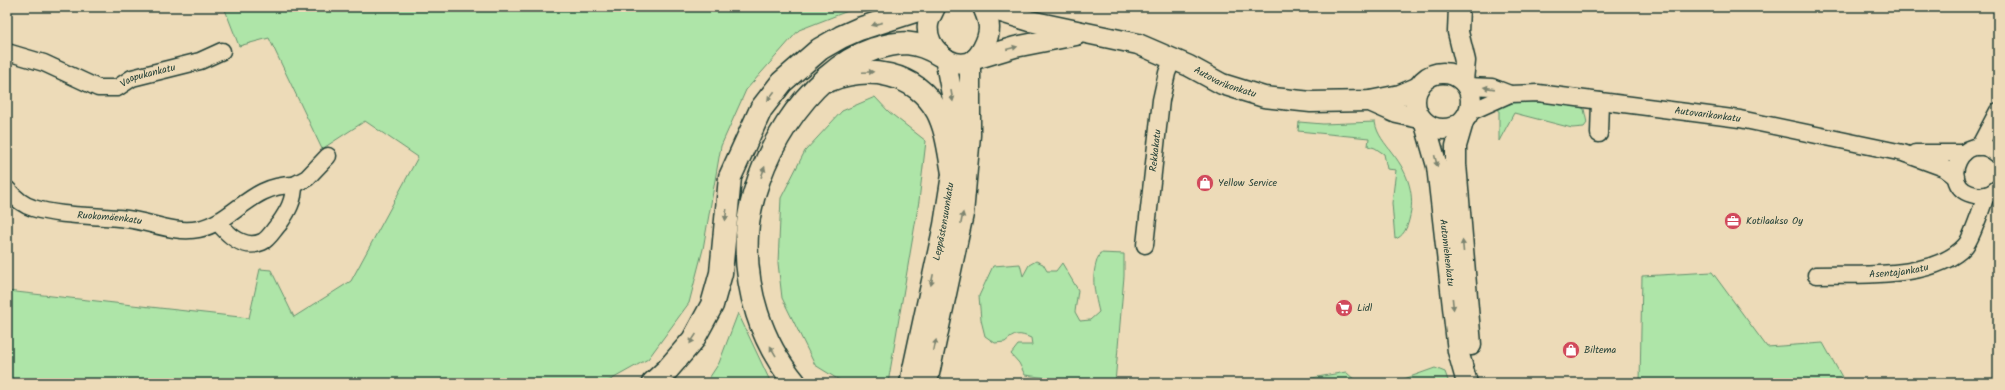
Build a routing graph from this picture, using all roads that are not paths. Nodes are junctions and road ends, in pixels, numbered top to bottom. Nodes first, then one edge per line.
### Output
1 (927, 7) edge
2 (935, 7) edge
3 (984, 7) edge
4 (1459, 7) edge
5 (1458, 32) junction
6 (1086, 33) junction
7 (222, 51) dead end
8 (7, 52) edge
9 (942, 56) junction
10 (1173, 58) junction
11 (972, 61) junction
12 (1434, 74) junction
13 (1465, 83) junction
14 (818, 85) junction
15 (1419, 87) junction
16 (1510, 94) junction
17 (1370, 101) junction
18 (1600, 101) junction
19 (1998, 111) edge
20 (1466, 117) junction
21 (1423, 121) junction
22 (1599, 134) dead end
23 (1998, 136) edge
24 (1979, 147) junction
25 (1903, 153) junction
26 (1964, 153) junction
27 (1998, 154) edge
28 (328, 156) dead end
29 (952, 173) junction
30 (1956, 177) junction
31 (294, 185) junction
32 (7, 189) edge
33 (1967, 192) junction
34 (1992, 192) edge
35 (218, 222) junction
36 (1969, 237) junction
37 (1145, 245) dead end
38 (1816, 275) dead end
39 (654, 383) edge
40 (795, 383) edge
41 (910, 383) edge
42 (927, 383) edge
43 (1467, 383) edge
44 (1473, 383) edge

1 -> 39 highway
2 - 9 main road
3 - 6 main road, Autovarikonkatu
3 - 11 main road
4 - 5 main road
5 - 12 main road
5 - 13 main road
6 - 10 main road, Autovarikonkatu
11 -> 6 main road, Autovarikonkatu
7 - 8 street, Vaapukankatu
9 - 11 main road
9 - 14 highway
9 -> 29 main road, Leppästensuonkatu
10 - 17 main road, Autovarikonkatu
10 - 37 street, Rekkakatu
42 -> 11 main road, Leppästensuonkatu
12 - 13 main road
12 - 15 main road
16 -> 13 street, Autovarikonkatu
13 - 20 main road
14 -> 29 highway
40 -> 14 highway
15 - 17 main road, Autovarikonkatu
15 - 21 main road
16 - 18 street, Autovarikonkatu
16 - 20 street, Autovarikonkatu
17 - 21 main road, Autovarikonkatu
18 - 22 street
18 - 25 street, Autovarikonkatu
19 - 24 street
20 - 21 main road
44 -> 20 main road, Automiehenkatu
21 -> 43 main road, Automiehenkatu
23 - 27 street
24 - 26 street
24 - 27 street
25 - 26 street, Autovarikonkatu
25 - 30 street, Autovarikonkatu
26 - 30 street
28 - 31 street, Ruokomäenkatu
29 -> 41 main road, Leppästensuonkatu
30 - 33 street
31 - 35 street, Ruokomäenkatu
31 - 35 street
32 - 35 street, Ruokomäenkatu
33 - 34 street
33 - 36 street
34 - 36 street, Asentajankatu
36 - 38 street, Asentajankatu

